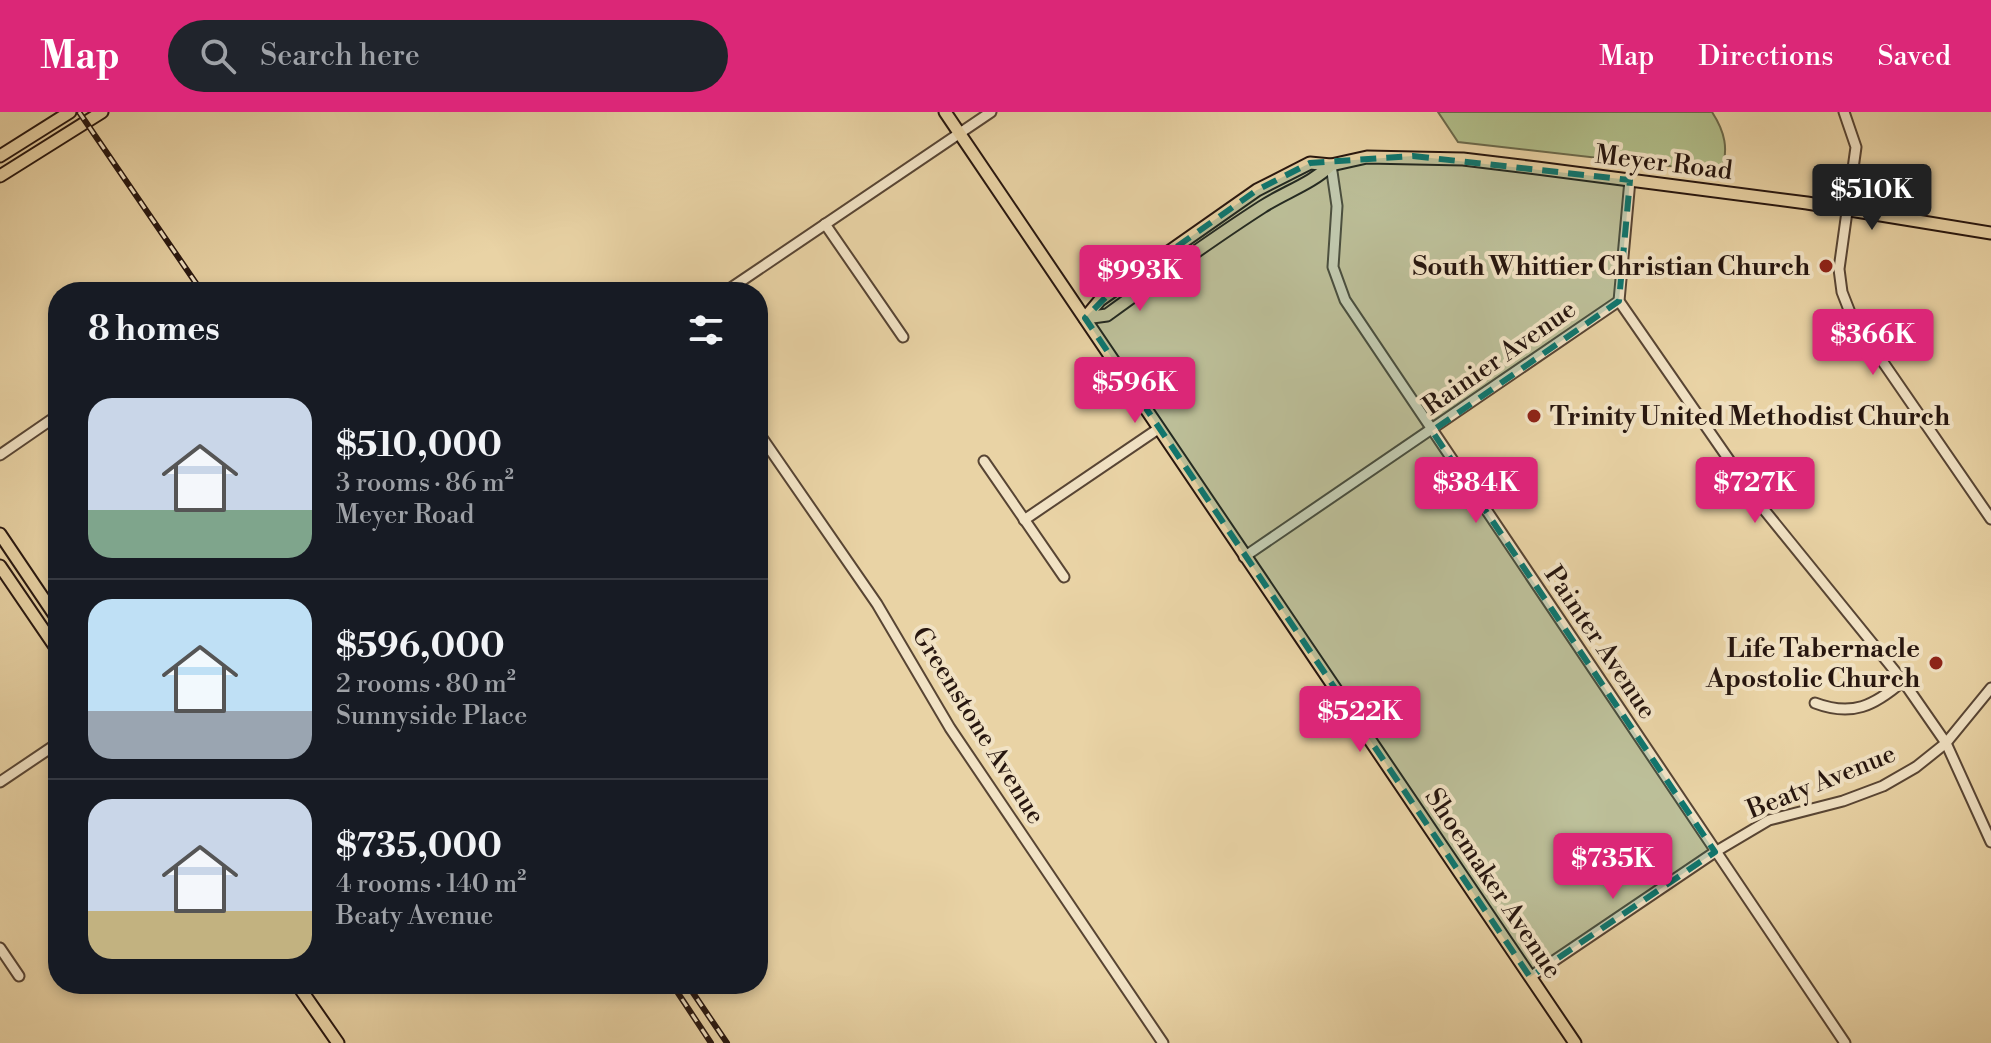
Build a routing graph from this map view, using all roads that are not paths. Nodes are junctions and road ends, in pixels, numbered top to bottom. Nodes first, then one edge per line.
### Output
1 (70, 112) edge
2 (102, 112) edge
3 (945, 112) edge
4 (991, 112) edge
5 (1844, 112) edge
6 (959, 133) junction
7 (0, 156) edge
8 (1331, 165) junction
9 (0, 176) edge
10 (1630, 180) junction
11 (1849, 210) junction
12 (1222, 214) junction
13 (825, 224) junction
14 (1230, 228) junction
15 (1991, 233) edge
16 (740, 282) edge
17 (1619, 301) junction
18 (1085, 318) junction
19 (903, 337) dead end
20 (48, 422) edge
21 (1158, 429) junction
22 (1432, 431) junction
23 (768, 446) edge
24 (0, 455) edge
25 (984, 461) dead end
26 (1991, 519) edge
27 (1024, 520) junction
28 (0, 534) edge
29 (1244, 557) junction
30 (0, 566) edge
31 (1064, 577) dead end
32 (48, 605) edge
33 (48, 636) edge
34 (1903, 681) junction
35 (1991, 688) edge
36 (1815, 703) dead end
37 (1946, 743) junction
38 (48, 750) edge
39 (0, 782) edge
40 (1991, 842) edge
41 (1715, 852) junction
42 (0, 948) edge
43 (19, 976) dead end
44 (1530, 977) junction
45 (304, 994) edge
46 (338, 1043) edge
47 (1163, 1043) edge
48 (1575, 1043) edge
49 (1845, 1043) edge

1 - 7 main road
2 - 9 main road
3 - 6 main road, Shoemaker Avenue
4 - 6 street
5 - 11 street
6 - 13 street
6 - 18 main road, Shoemaker Avenue
8 - 10 main road, Meyer Road
8 - 12 main road, Meyer Road
8 - 14 main road, Meyer Road
8 - 22 street, Painter Avenue
10 - 11 main road, Meyer Road
10 - 17 street
11 - 15 main road, Meyer Road
11 - 26 street
12 - 14 main road
12 - 18 main road, Meyer Road
13 - 16 street
13 - 19 street
14 - 18 main road, Meyer Road
17 - 22 street, Rainier Avenue
17 - 34 street
18 - 21 main road, Shoemaker Avenue
20 - 24 street
21 - 27 street
21 - 29 main road, Shoemaker Avenue
22 - 29 street, Rainier Avenue
22 - 41 street, Painter Avenue
23 - 47 street, Greenstone Avenue
25 - 27 street
27 - 31 street
28 - 32 main road
29 - 44 main road, Shoemaker Avenue
30 - 33 main road
34 - 36 street
34 - 37 street
35 - 37 street, Beaty Avenue
37 - 40 street
37 - 41 street, Beaty Avenue
38 - 39 street
41 - 44 street, Beaty Avenue
41 - 49 street, Painter Avenue
42 - 43 street
44 - 48 main road, Shoemaker Avenue
45 - 46 main road

